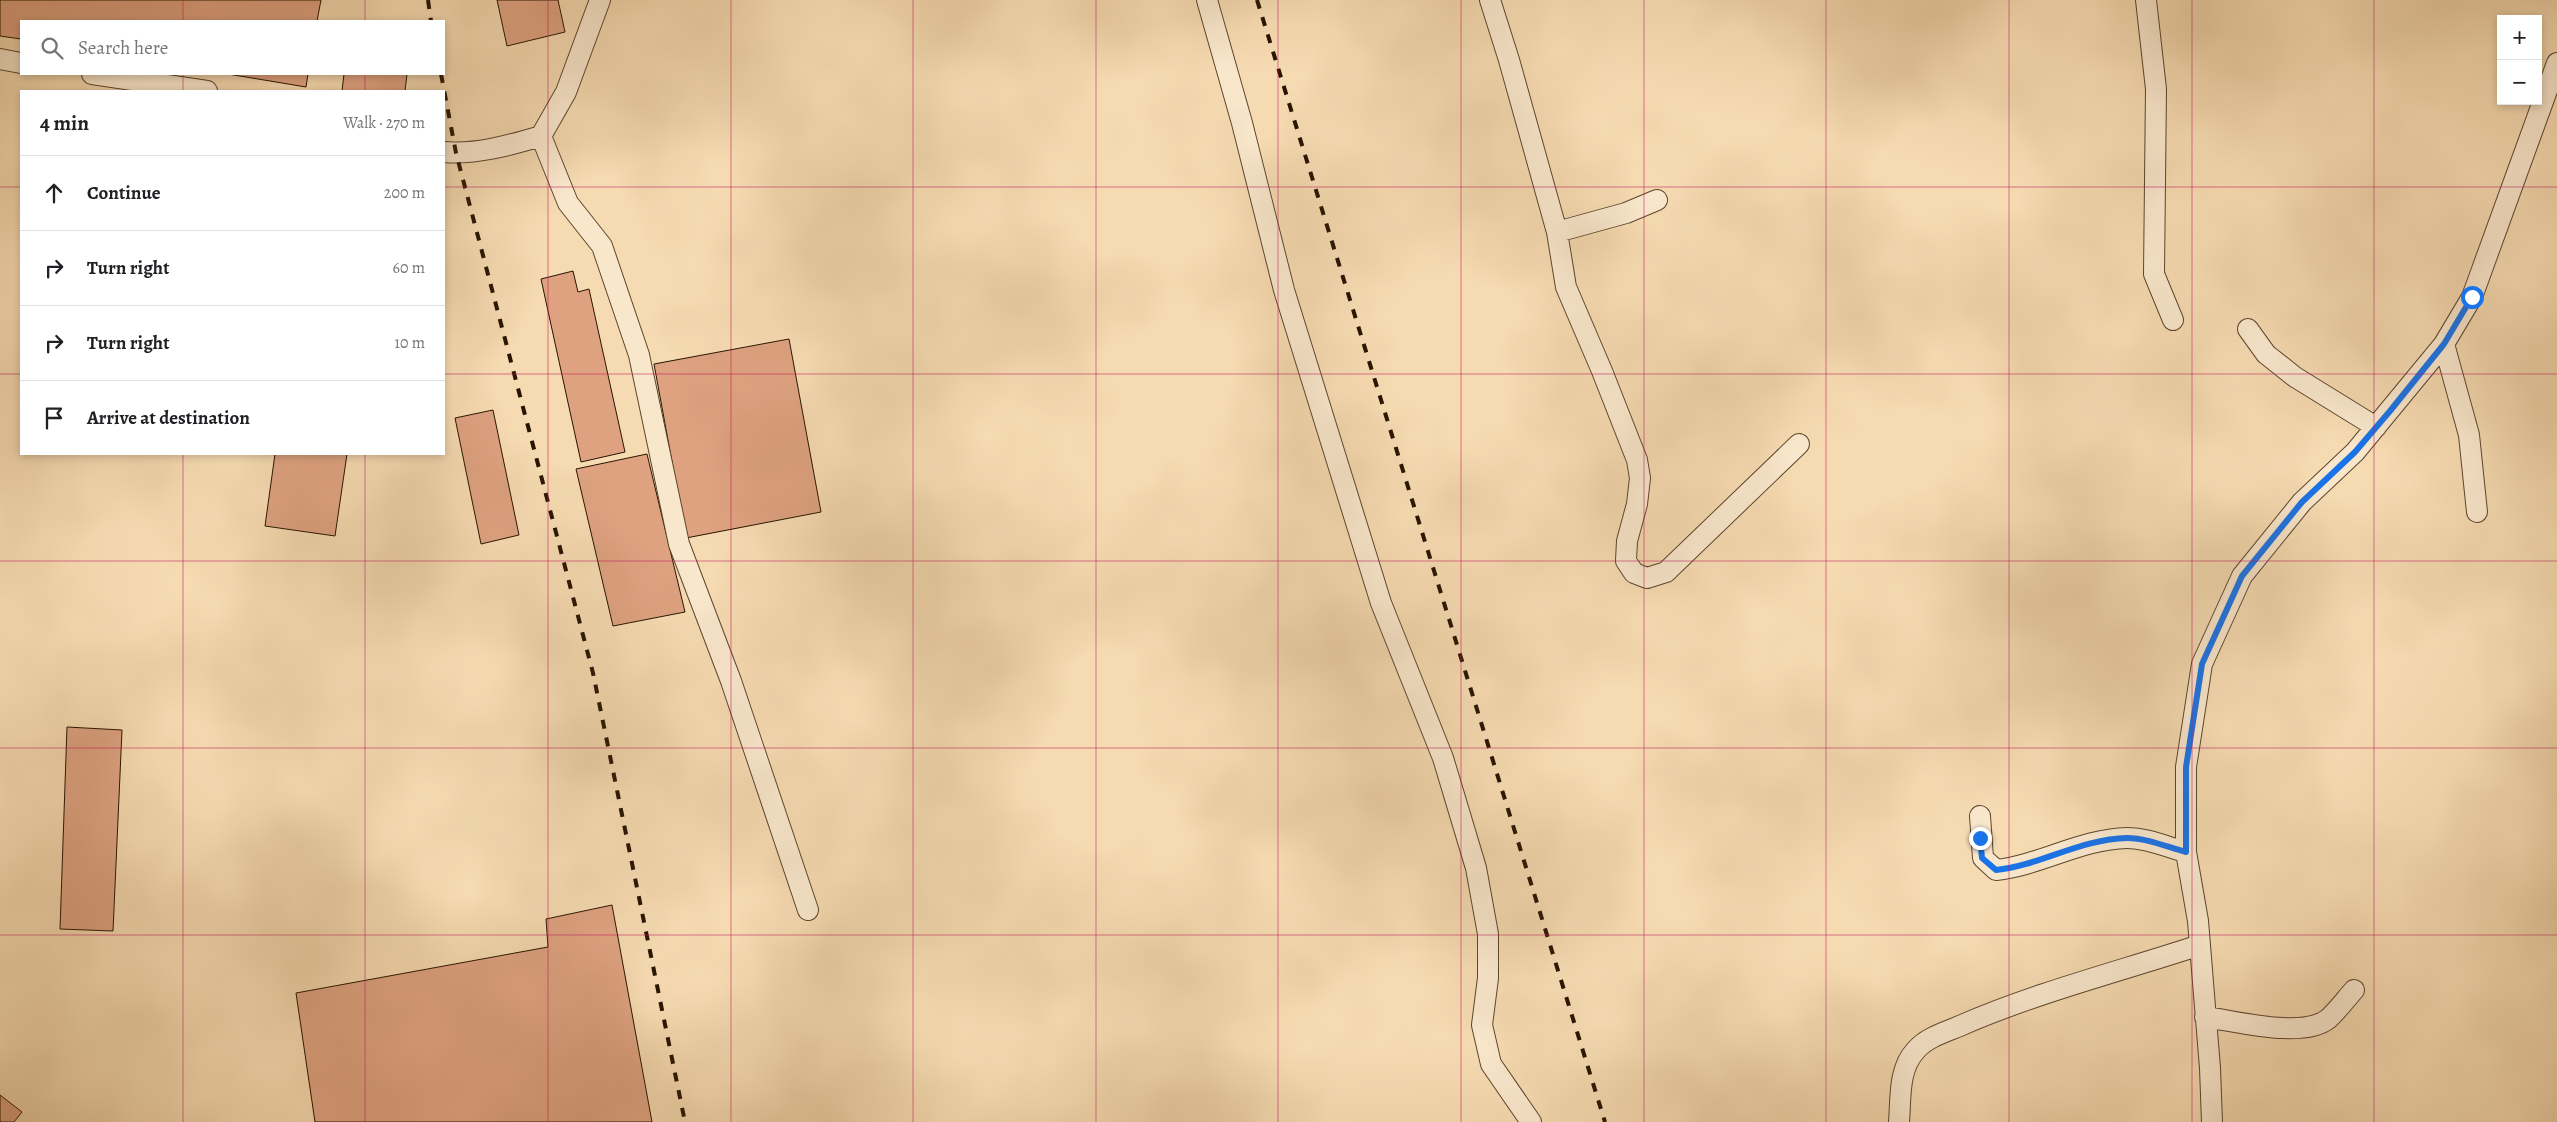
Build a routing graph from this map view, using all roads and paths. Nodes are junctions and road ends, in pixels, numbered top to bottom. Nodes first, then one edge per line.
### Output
1 (600, 0) edge
2 (1207, 0) edge
3 (1490, 0) edge
4 (2146, 0) edge
5 (0, 60) edge
6 (20, 63) edge
7 (2557, 63) edge
8 (99, 75) edge
9 (200, 90) edge
10 (541, 136) junction
11 (445, 152) edge
12 (1657, 200) dead end
13 (1557, 232) junction
14 (2173, 320) dead end
15 (2248, 329) dead end
16 (2444, 344) junction
17 (2376, 428) junction
18 (1799, 444) dead end
19 (2477, 512) dead end
20 (1980, 816) dead end
21 (2186, 852) junction
22 (808, 910) dead end
23 (2200, 945) junction
24 (2354, 990) dead end
25 (2205, 1017) junction
26 (1531, 1122) edge
27 (1899, 1122) edge
28 (2212, 1122) edge

1 - 10 street
2 - 26 street
3 - 13 street
4 - 14 street
5 - 6 street
7 - 16 street
8 - 9 street
10 - 11 street
10 - 22 street
12 - 13 street
13 - 18 street
15 - 17 street
16 - 17 street
16 - 19 street
17 - 21 street
20 - 21 street
21 - 23 street
23 - 25 street
23 - 27 street
24 - 25 street
25 - 28 street

